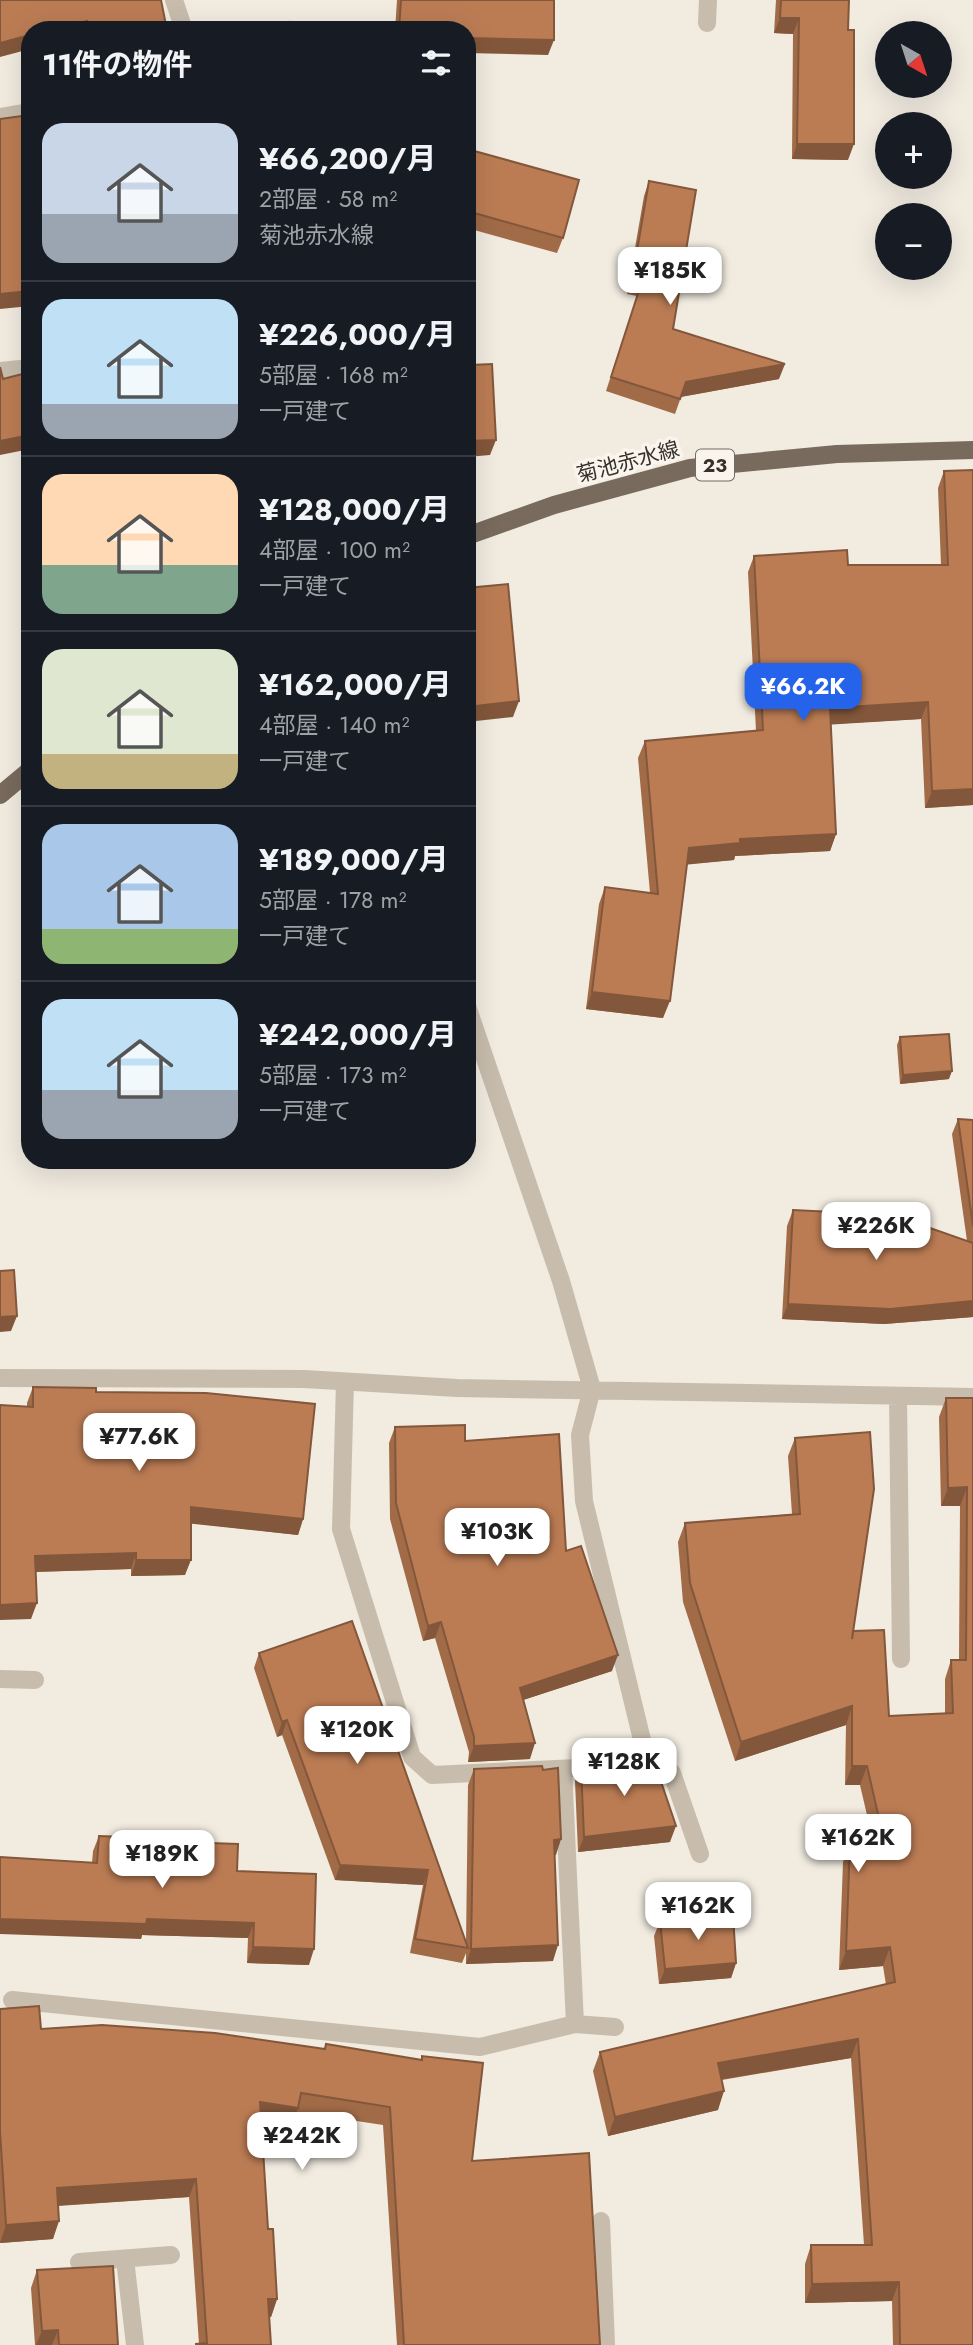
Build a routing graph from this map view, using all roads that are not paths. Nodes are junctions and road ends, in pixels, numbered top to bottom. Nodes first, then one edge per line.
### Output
1 (174, 0) edge
2 (708, 0) edge
3 (181, 21) edge
4 (706, 23) dead end
5 (21, 114) edge
6 (0, 117) edge
7 (21, 369) edge
8 (0, 371) edge
9 (973, 450) edge
10 (476, 533) edge
11 (21, 778) edge
12 (0, 795) edge
13 (476, 1032) edge
14 (0, 1378) edge
15 (345, 1382) junction
16 (592, 1389) junction
17 (898, 1396) junction
18 (973, 1397) edge
19 (901, 1659) dead end
20 (0, 1679) edge
21 (35, 1680) dead end
22 (644, 1748) junction
23 (563, 1769) junction
24 (699, 1854) dead end
25 (12, 2000) dead end
26 (575, 2024) junction
27 (615, 2028) dead end
28 (601, 2221) dead end
29 (171, 2255) dead end
30 (125, 2259) junction
31 (79, 2262) dead end
32 (135, 2345) edge
33 (606, 2345) edge

1 - 3 street
2 - 4 street
5 - 6 street
7 - 8 street
9 - 10 main road, 菊池赤水線 / 23
11 - 12 main road
13 - 16 street
14 - 15 street
15 - 16 street
15 - 23 street
16 - 17 street
16 - 22 street
17 - 18 street
17 - 19 street
20 - 21 street
22 - 23 street
22 - 24 street
23 - 26 street
25 - 26 street
26 - 27 street
28 - 33 street
29 - 30 street
30 - 31 street
30 - 32 street

